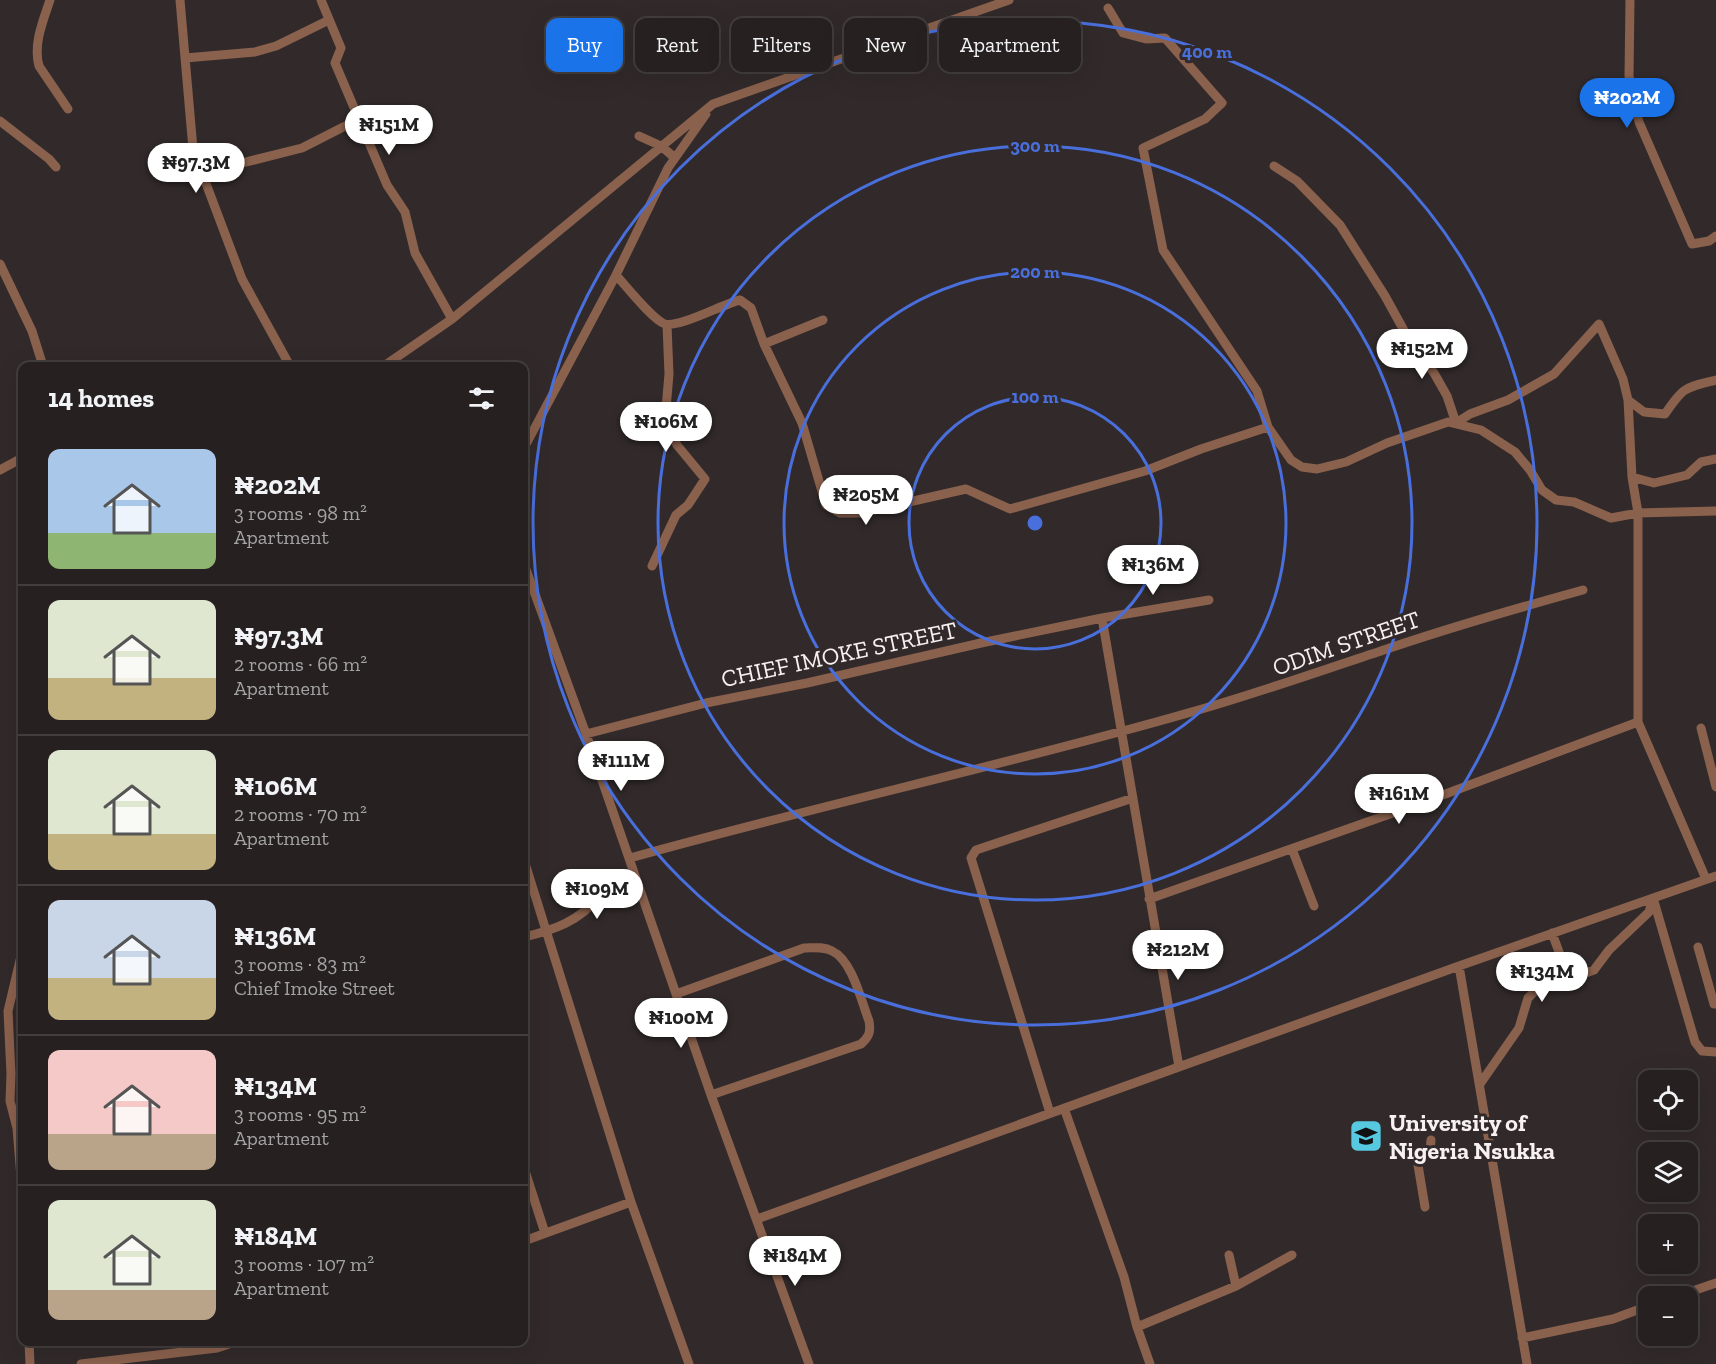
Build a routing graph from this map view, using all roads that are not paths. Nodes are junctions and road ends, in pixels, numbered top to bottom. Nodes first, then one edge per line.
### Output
1 (50, 0) edge
2 (180, 0) edge
3 (321, 0) edge
4 (1009, 0) edge
5 (1630, 0) edge
6 (1108, 8) dead end
7 (329, 20) junction
8 (185, 58) junction
9 (713, 104) junction
10 (68, 109) dead end
11 (359, 119) junction
12 (0, 121) edge
13 (639, 136) dead end
14 (661, 146) junction
15 (675, 158) junction
16 (1274, 166) dead end
17 (56, 167) dead end
18 (204, 180) junction
19 (1716, 236) edge
20 (0, 264) edge
21 (616, 275) junction
22 (452, 319) junction
23 (823, 320) dead end
24 (667, 325) junction
25 (764, 344) junction
26 (42, 362) edge
27 (288, 362) edge
28 (390, 362) edge
29 (1716, 380) edge
30 (1628, 400) junction
31 (1456, 423) junction
32 (1268, 427) junction
33 (528, 440) edge
34 (1716, 459) edge
35 (18, 460) edge
36 (0, 470) edge
37 (1632, 477) junction
38 (1716, 511) edge
39 (1638, 513) junction
40 (652, 566) dead end
41 (528, 575) edge
42 (1582, 590) dead end
43 (1209, 600) dead end
44 (1102, 618) junction
45 (1638, 722) junction
46 (1701, 728) dead end
47 (1122, 732) junction
48 (586, 734) junction
49 (1716, 787) edge
50 (1133, 798) junction
51 (1292, 849) junction
52 (630, 858) junction
53 (528, 874) edge
54 (1716, 876) edge
55 (595, 878) dead end
56 (1706, 879) junction
57 (1653, 898) junction
58 (1149, 899) junction
59 (1314, 906) dead end
60 (545, 932) junction
61 (1552, 933) junction
62 (528, 936) edge
63 (1698, 947) dead end
64 (1459, 966) junction
65 (18, 969) edge
66 (1569, 980) junction
67 (676, 994) junction
68 (1716, 1004) edge
69 (1716, 1052) edge
70 (1179, 1067) junction
71 (18, 1072) edge
72 (11, 1074) junction
73 (1480, 1084) junction
74 (711, 1095) junction
75 (10, 1101) junction
76 (0, 1105) edge
77 (1064, 1108) junction
78 (1050, 1113) junction
79 (18, 1140) edge
80 (1431, 1140) dead end
81 (528, 1180) edge
82 (631, 1202) junction
83 (1425, 1207) dead end
84 (757, 1219) junction
85 (545, 1233) junction
86 (528, 1239) edge
87 (1229, 1255) dead end
88 (1292, 1255) dead end
89 (1716, 1283) edge
90 (1236, 1286) junction
91 (1698, 1289) edge
92 (1638, 1310) edge
93 (1137, 1327) junction
94 (1522, 1338) junction
95 (29, 1346) edge
96 (218, 1346) edge
97 (30, 1364) edge
98 (81, 1364) edge
99 (689, 1364) edge
100 (809, 1364) edge
101 (1150, 1364) edge
102 (1527, 1364) edge

1 - 10 street
2 - 8 street
3 - 7 street
4 - 9 street
5 - 19 street
6 - 32 street
7 - 8 street
7 - 11 street
8 - 18 street
9 - 14 street
9 - 15 street
11 - 18 street
11 - 22 street
12 - 17 street
13 - 14 street
14 - 15 street
14 - 22 street
15 - 21 street
16 - 31 street
18 - 27 street
20 - 26 street
21 - 24 street
21 - 33 street
22 - 28 street
23 - 25 street
24 - 25 street
24 - 40 street
25 - 32 street
29 - 30 street
30 - 31 street
30 - 37 street
31 - 32 street
31 - 39 street
34 - 37 street
35 - 36 street
37 - 39 street
38 - 39 street
39 - 45 street
41 - 48 street
42 - 47 street, ODIM STREET
43 - 44 street, CHIEF IMOKE STREET
44 - 47 street
44 - 48 street, CHIEF IMOKE STREET
45 - 51 street
45 - 56 street
46 - 49 street
47 - 50 street
47 - 52 street, ODIM STREET
48 - 52 street
50 - 58 street
50 - 78 street
51 - 58 street
51 - 59 street
52 - 67 street
53 - 60 street
54 - 56 street
55 - 60 street
56 - 57 street
57 - 61 street
57 - 66 street
57 - 69 street
58 - 70 street
60 - 62 street
60 - 82 street
61 - 64 street
61 - 66 street
63 - 68 street
64 - 70 street
64 - 73 street
65 - 72 street
66 - 73 street
67 - 74 street
67 - 74 street
70 - 77 street
71 - 72 street
72 - 75 street
73 - 94 street
74 - 84 street
75 - 76 street
75 - 79 street
77 - 78 street
77 - 93 street
78 - 84 street
80 - 83 street
81 - 85 street
82 - 85 street
82 - 99 street
84 - 100 street
85 - 86 street
87 - 90 street
88 - 90 street
89 - 91 street
90 - 93 street
92 - 94 street
93 - 101 street
94 - 102 street
95 - 97 street
96 - 98 street

